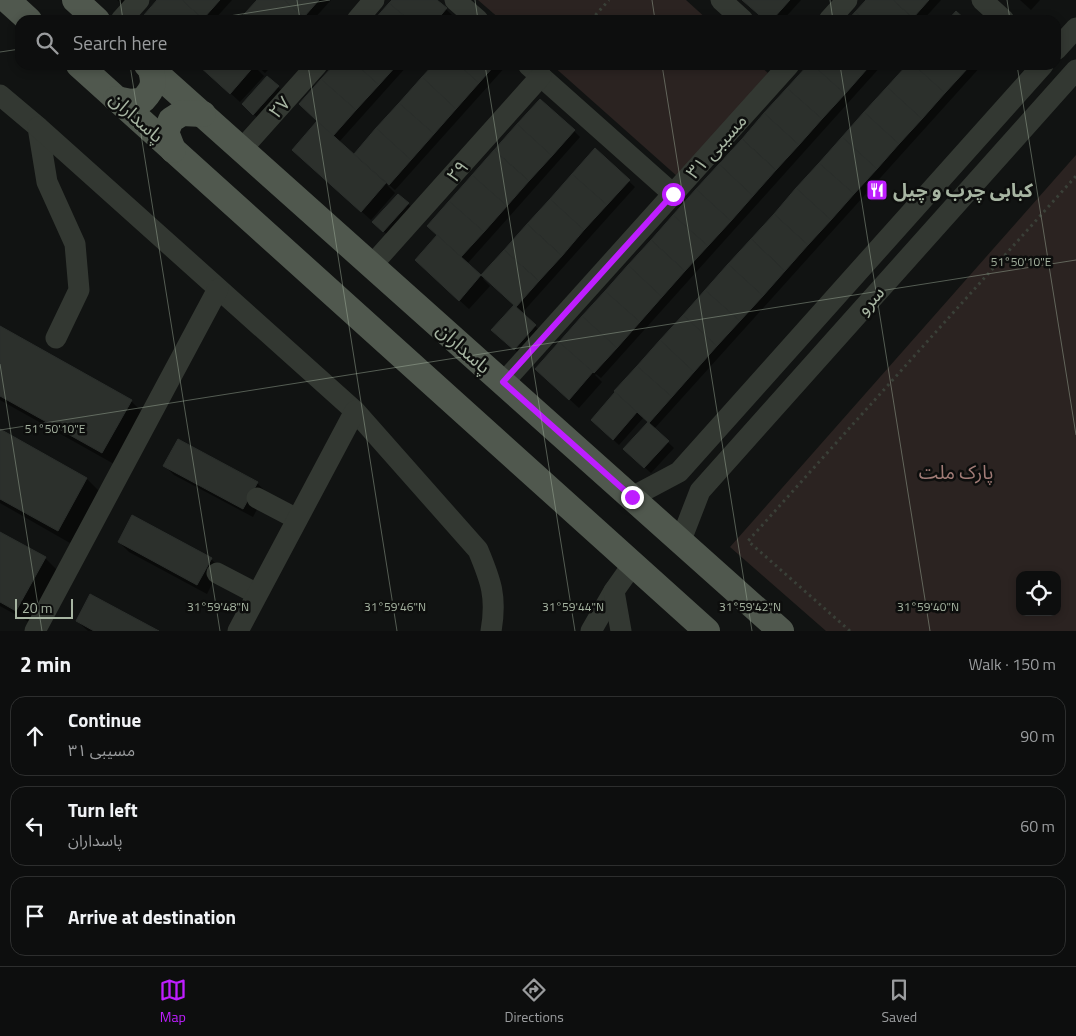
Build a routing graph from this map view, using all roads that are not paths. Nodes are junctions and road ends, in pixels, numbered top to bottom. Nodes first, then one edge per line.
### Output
1 (7, 0) edge
2 (75, 0) edge
3 (139, 0) edge
4 (374, 0) edge
5 (456, 0) edge
6 (721, 0) edge
7 (847, 0) edge
8 (982, 0) edge
9 (24, 15) edge
10 (92, 15) edge
11 (126, 15) edge
12 (361, 15) edge
13 (472, 15) edge
14 (738, 15) edge
15 (834, 15) edge
16 (998, 15) edge
17 (1076, 28) edge
18 (1061, 44) edge
19 (84, 70) edge
20 (150, 70) edge
21 (154, 70) edge
22 (312, 70) edge
23 (785, 70) edge
24 (1039, 70) edge
25 (1076, 70) edge
26 (535, 71) edge
27 (116, 99) junction
28 (1, 100) edge
29 (203, 114) junction
30 (38, 127) junction
31 (242, 149) junction
32 (173, 150) junction
33 (673, 194) junction
34 (372, 265) junction
35 (218, 289) junction
36 (56, 338) dead end
37 (503, 382) junction
38 (355, 411) junction
39 (632, 497) junction
40 (257, 498) dead end
41 (297, 519) junction
42 (681, 540) junction
43 (633, 564) junction
44 (216, 573) dead end
45 (614, 591) junction
46 (257, 594) junction
47 (35, 631) edge
48 (238, 631) edge
49 (491, 631) edge
50 (591, 631) edge
51 (621, 631) edge
52 (707, 631) edge
53 (781, 631) edge

1 - 9 main road
2 - 10 main road
3 - 11 street
4 - 12 street
5 - 13 street
6 - 14 street
7 - 15 street
8 - 16 street
17 - 18 street
19 - 27 main road, پاسداران
20 - 27 main road
21 - 29 main road, پاسداران
22 - 31 street, ۲۷
23 - 33 street, ۳۱ مسیبی
24 - 39 street, سرو
25 - 42 street, سرو
26 - 33 street
26 - 34 street, ۲۹
27 - 32 main road, پاسداران
28 - 30 street
29 - 31 main road, پاسداران
29 - 32 main road
30 - 35 street
30 - 36 street
31 - 34 main road, پاسداران
32 - 43 main road, پاسداران
33 - 37 street, ۳۱ مسیبی
34 - 37 main road, پاسداران
35 - 38 street
35 - 47 street
37 - 39 main road, پاسداران
38 - 41 street
38 - 49 street
39 - 42 main road, پاسداران
40 - 41 street
41 - 46 street
42 - 53 main road, پاسداران
43 - 45 street
43 - 52 main road, پاسداران
44 - 46 street
45 - 50 street
45 - 51 street
46 - 48 street

